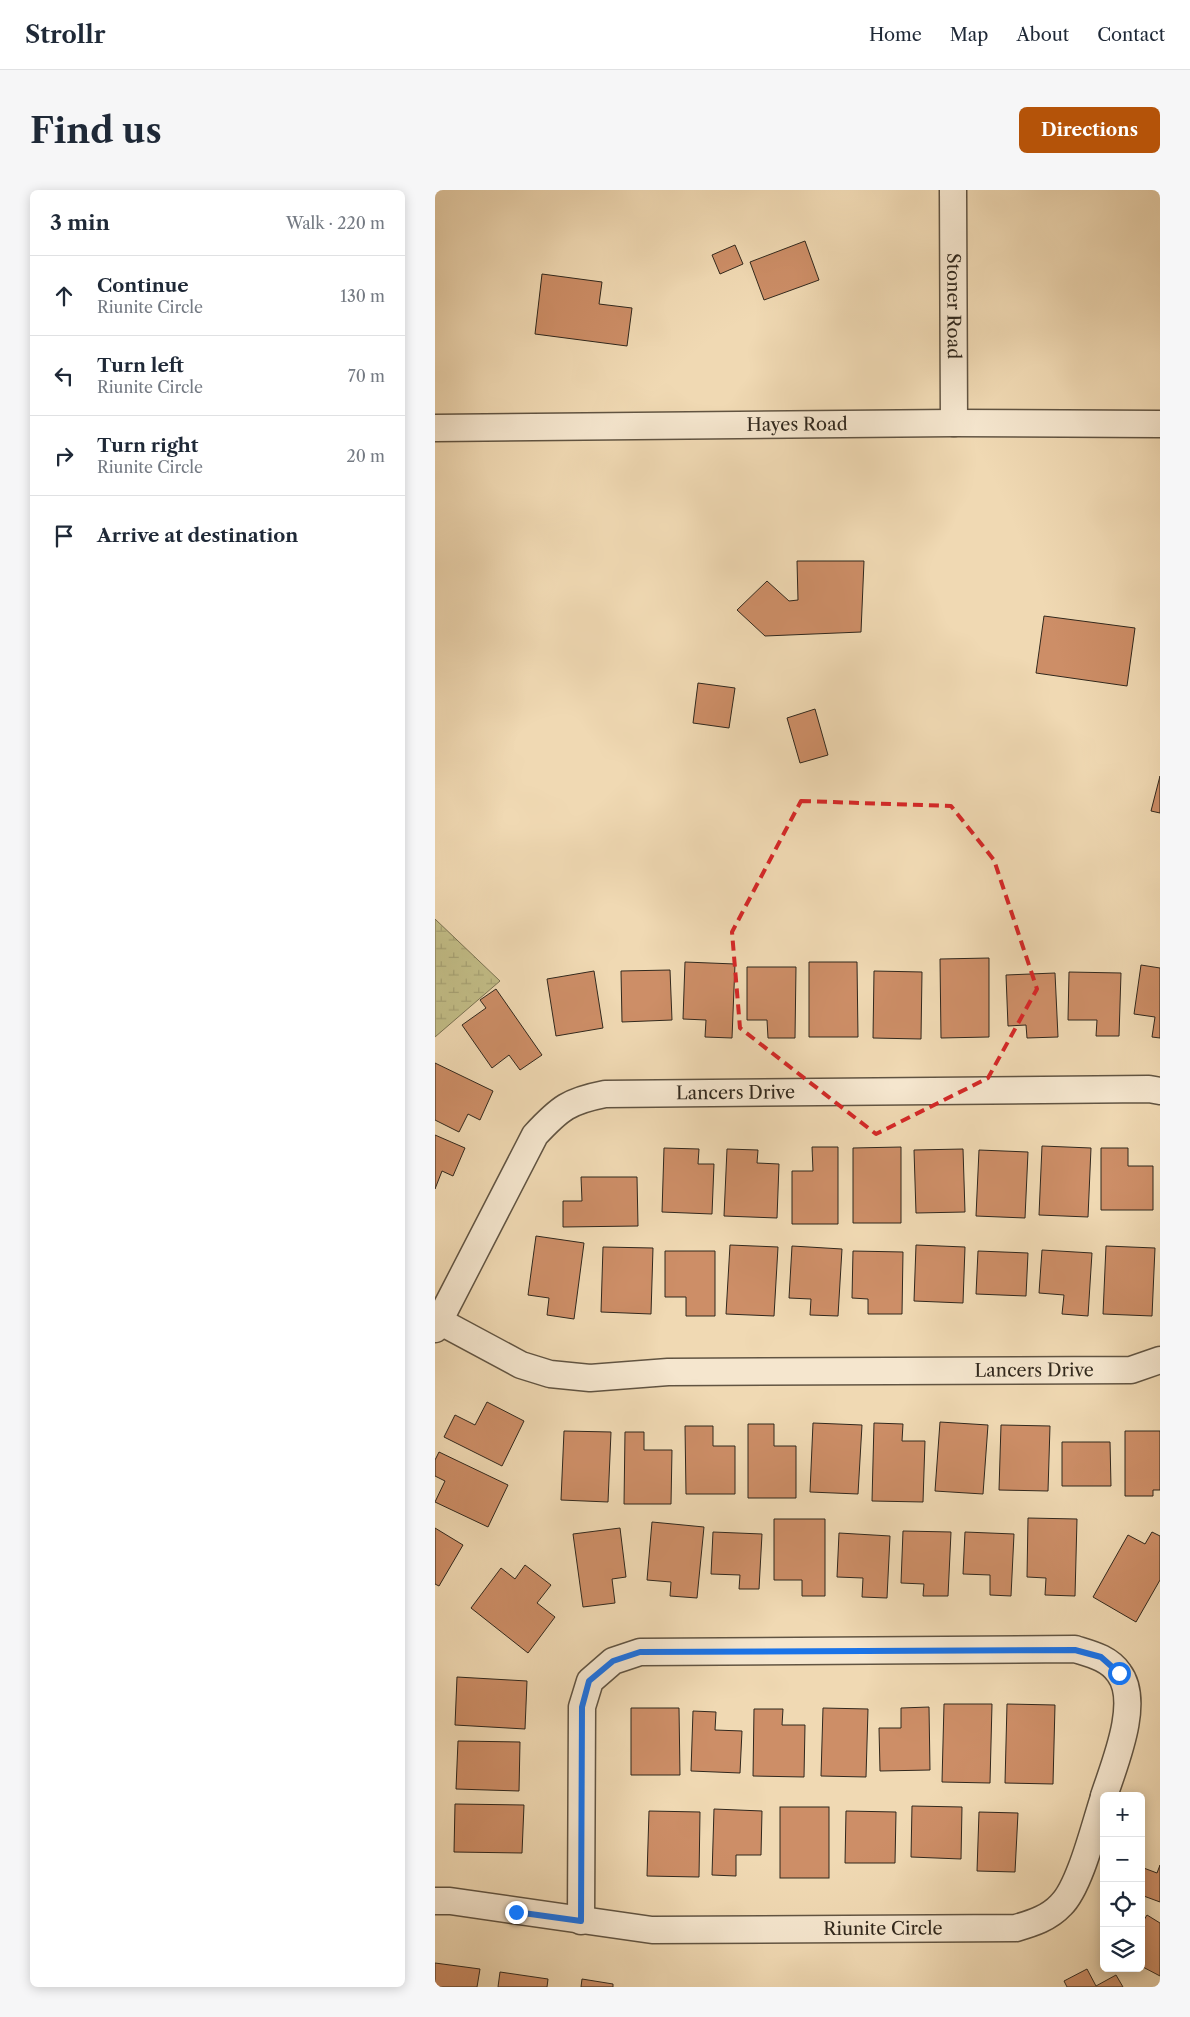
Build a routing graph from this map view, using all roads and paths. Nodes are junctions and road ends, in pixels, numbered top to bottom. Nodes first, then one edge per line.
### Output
1 (953, 190) edge
2 (954, 422) junction
3 (1160, 424) edge
4 (435, 428) edge
5 (1160, 1091) edge
6 (437, 1325) edge
7 (1160, 1360) edge
8 (1105, 1792) edge
9 (1100, 1808) edge
10 (435, 1901) edge
11 (581, 1921) junction

1 - 2 street, Stoner Road
2 - 3 street, Hayes Road
2 - 4 street, Hayes Road
5 - 6 street, Lancers Drive
6 - 7 street, Lancers Drive
8 - 11 street, Riunite Circle
9 - 11 street, Riunite Circle
10 - 11 street, Riunite Circle

